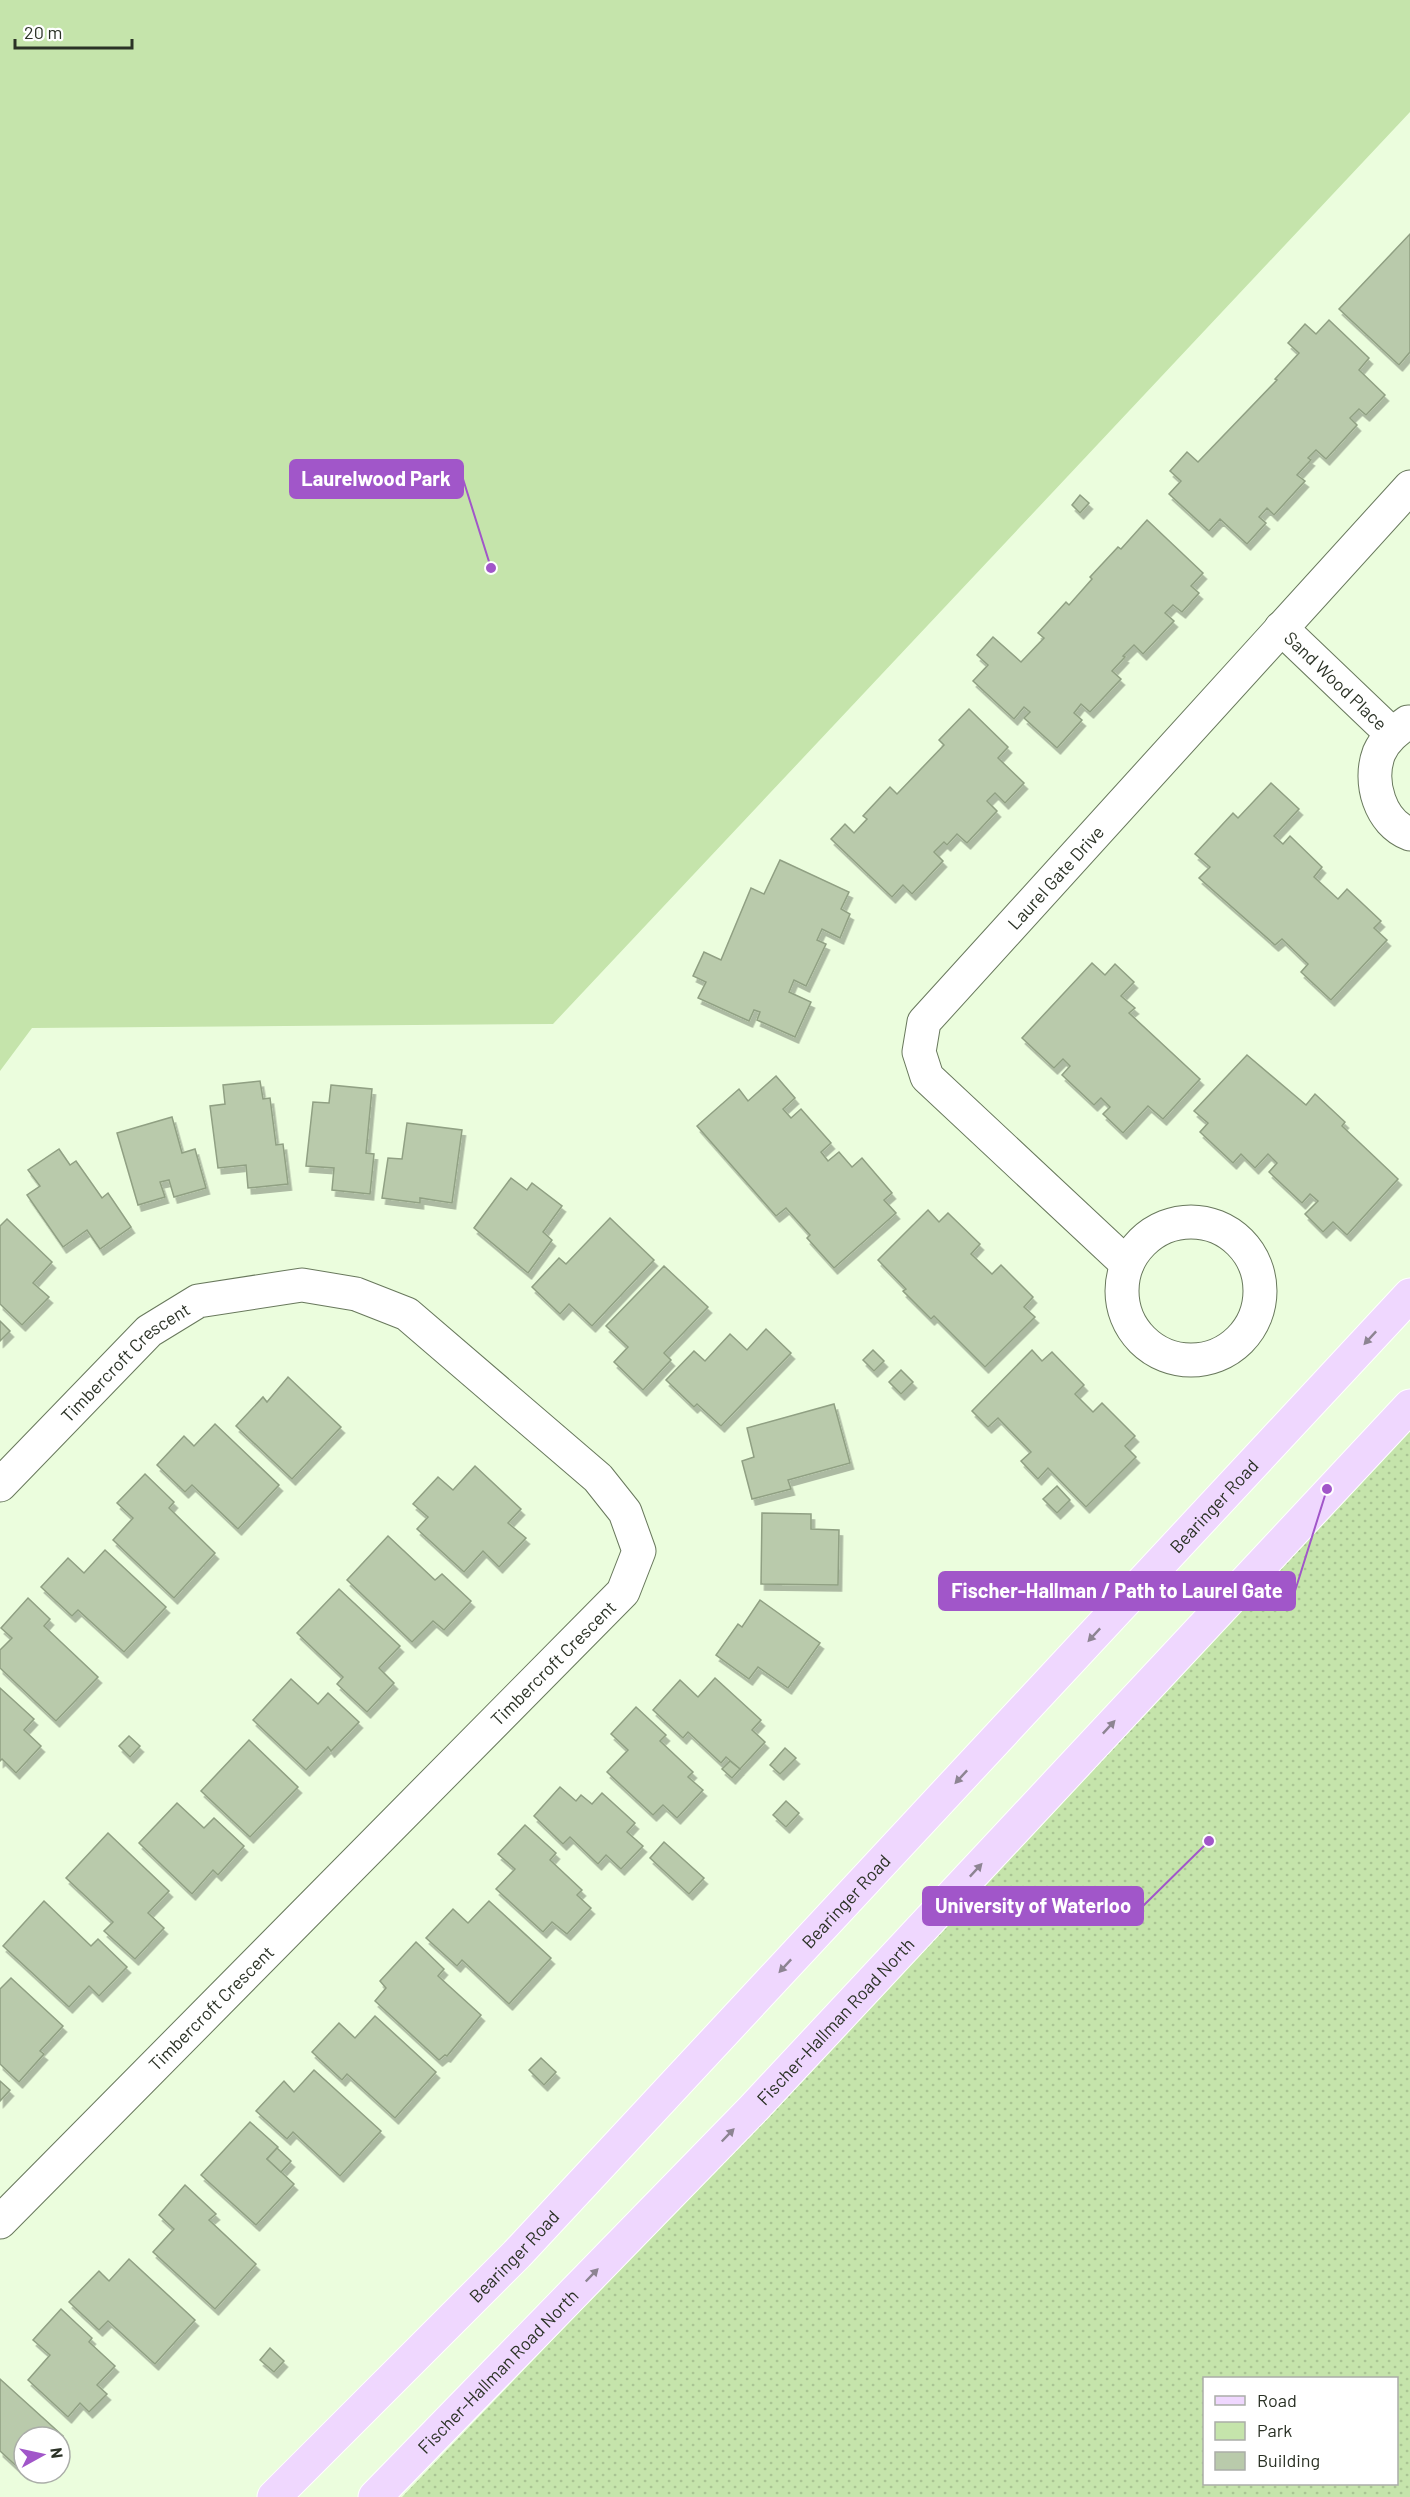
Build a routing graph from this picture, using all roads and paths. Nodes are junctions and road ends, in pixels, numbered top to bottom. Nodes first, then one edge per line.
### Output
1 (1410, 487) edge
2 (1281, 628) junction
3 (1401, 727) edge
4 (1410, 834) edge
5 (1127, 1264) junction
6 (1410, 1295) edge
7 (1410, 1406) edge
8 (0, 1485) edge
9 (0, 2222) edge
10 (274, 2497) edge
11 (375, 2497) edge

1 - 2 street, Laurel Gate Drive
2 - 3 street, Sand Wood Place
2 - 5 street, Laurel Gate Drive
3 - 4 street, Sand Wood Place
5 - 5 street
6 -> 10 main road, Bearinger Road
11 -> 7 main road, Fischer-Hallman Road North
8 - 9 street, Timbercroft Crescent

